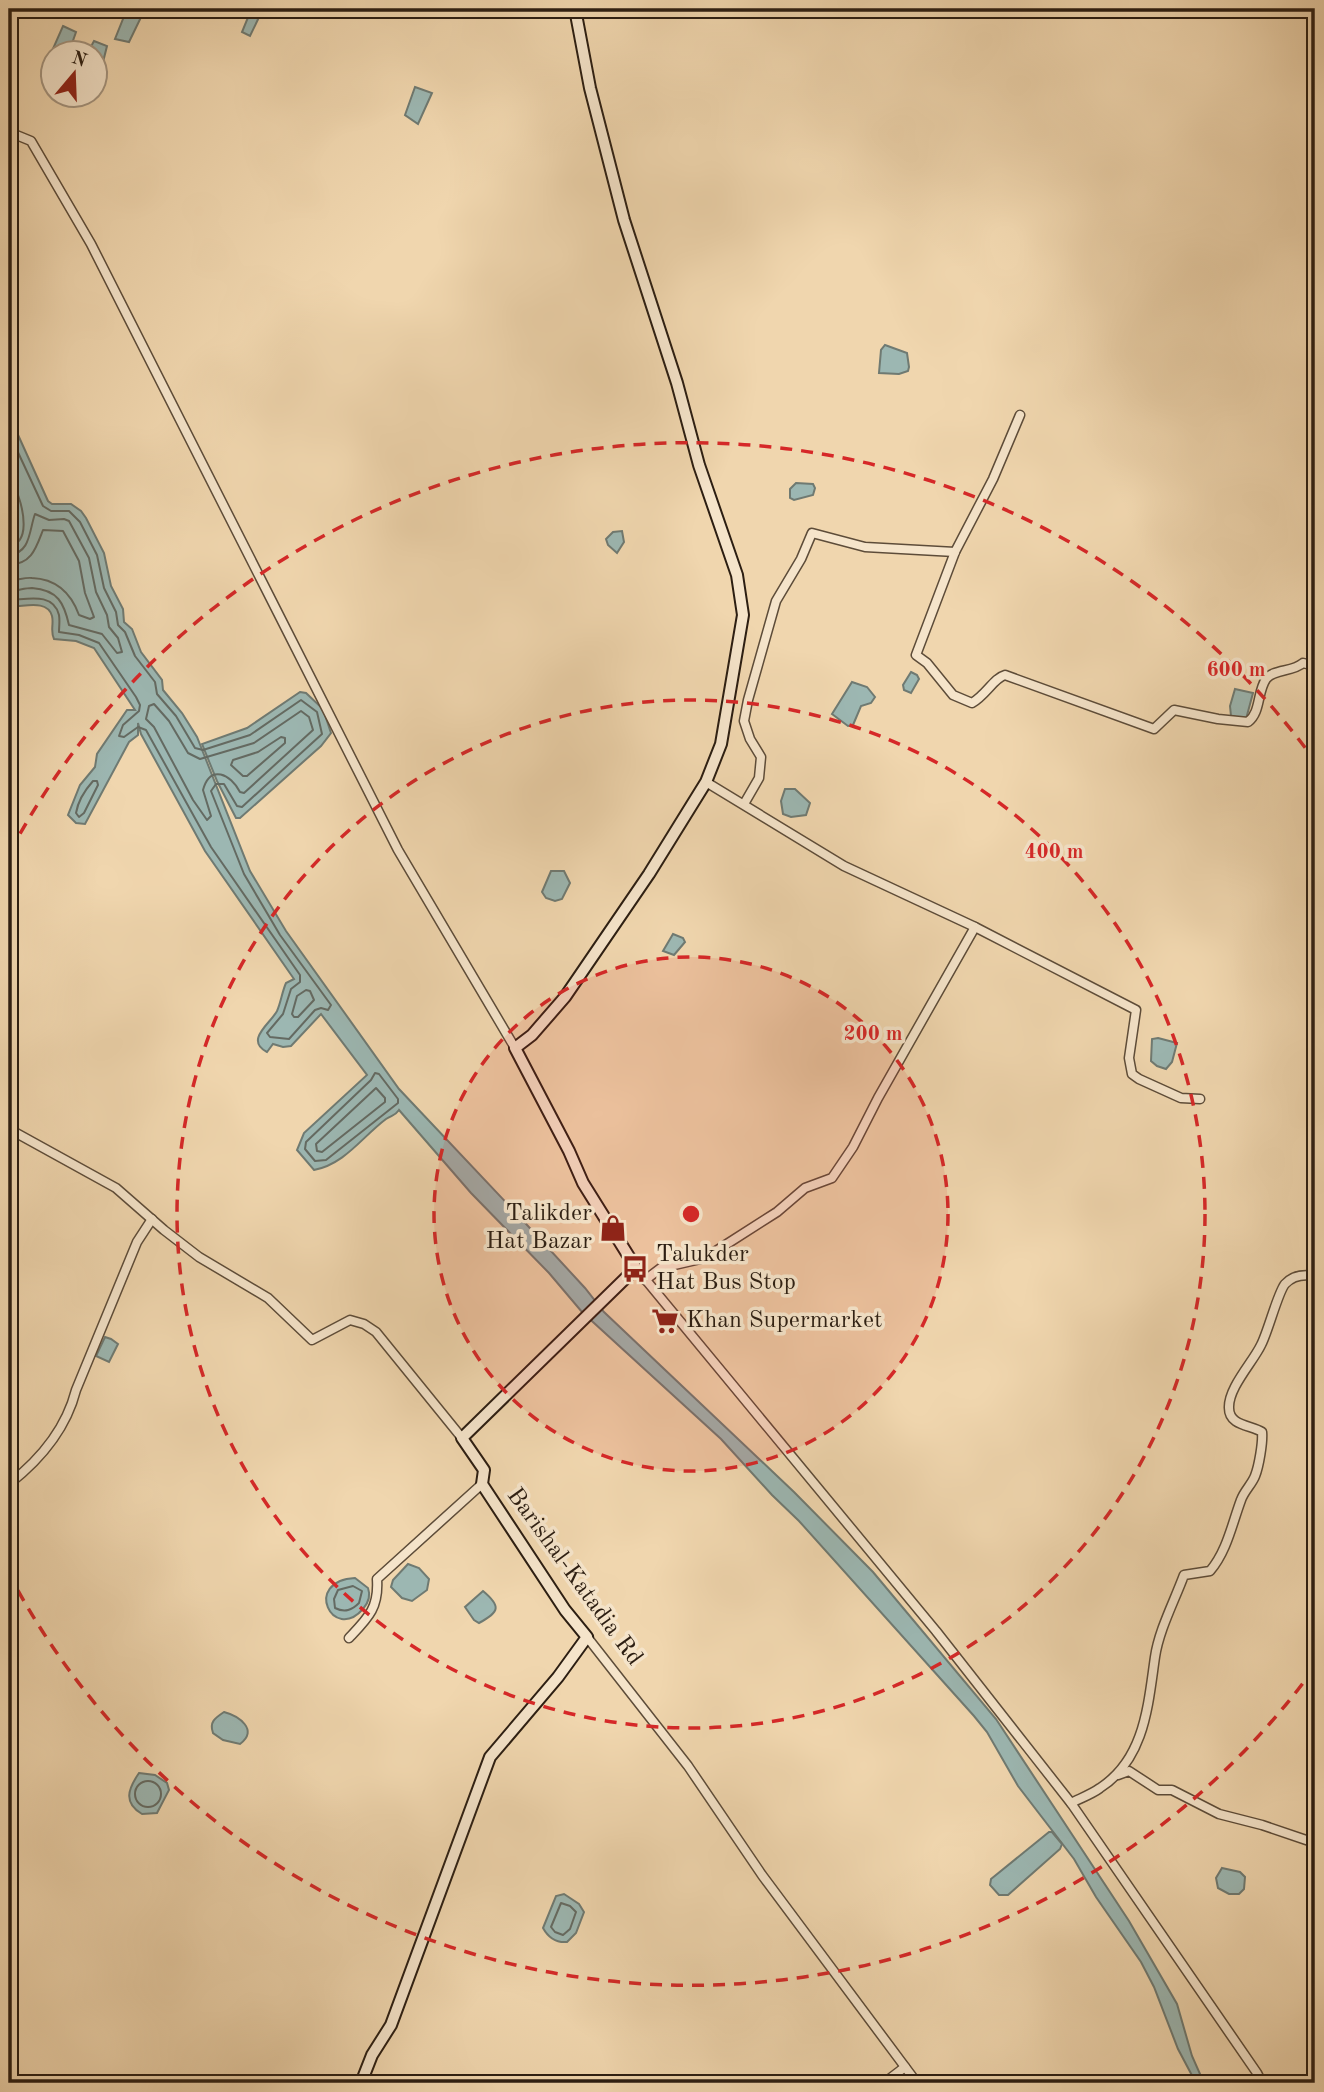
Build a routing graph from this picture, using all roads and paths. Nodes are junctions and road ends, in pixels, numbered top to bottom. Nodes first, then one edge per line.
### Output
1 (575, 9) edge
2 (9, 132) edge
3 (1020, 415) dead end
4 (955, 552) junction
5 (1315, 666) edge
6 (706, 782) junction
7 (744, 804) junction
8 (975, 927) junction
9 (515, 1048) junction
10 (1199, 1099) dead end
11 (9, 1129) edge
12 (152, 1219) junction
13 (636, 1268) junction
14 (1315, 1276) edge
15 (645, 1280) junction
16 (462, 1438) junction
17 (9, 1484) edge
18 (482, 1484) junction
19 (587, 1637) junction
20 (349, 1638) dead end
21 (1115, 1776) junction
22 (1071, 1803) junction
23 (1315, 1843) edge
24 (905, 2067) junction
25 (361, 2083) edge
26 (884, 2083) edge
27 (917, 2083) edge
28 (1262, 2083) edge

1 - 6 main road
2 - 9 street
3 - 4 street
4 - 5 street
4 - 7 street
6 - 7 street
6 - 9 main road
7 - 8 street
8 - 10 street
8 - 15 street
9 - 13 main road
11 - 12 street
12 - 16 street
12 - 17 street
13 - 15 street
13 - 16 main road
14 - 21 street
15 - 22 street
16 - 18 main road, Barishal-Katadia Rd
18 - 19 main road, Barishal-Katadia Rd
18 - 20 street
19 - 24 street, Barishal-Katadia Rd
19 - 25 main road
21 - 22 street
21 - 23 street
22 - 28 street
24 - 26 street
24 - 27 street, Barishal-Katadia Rd

